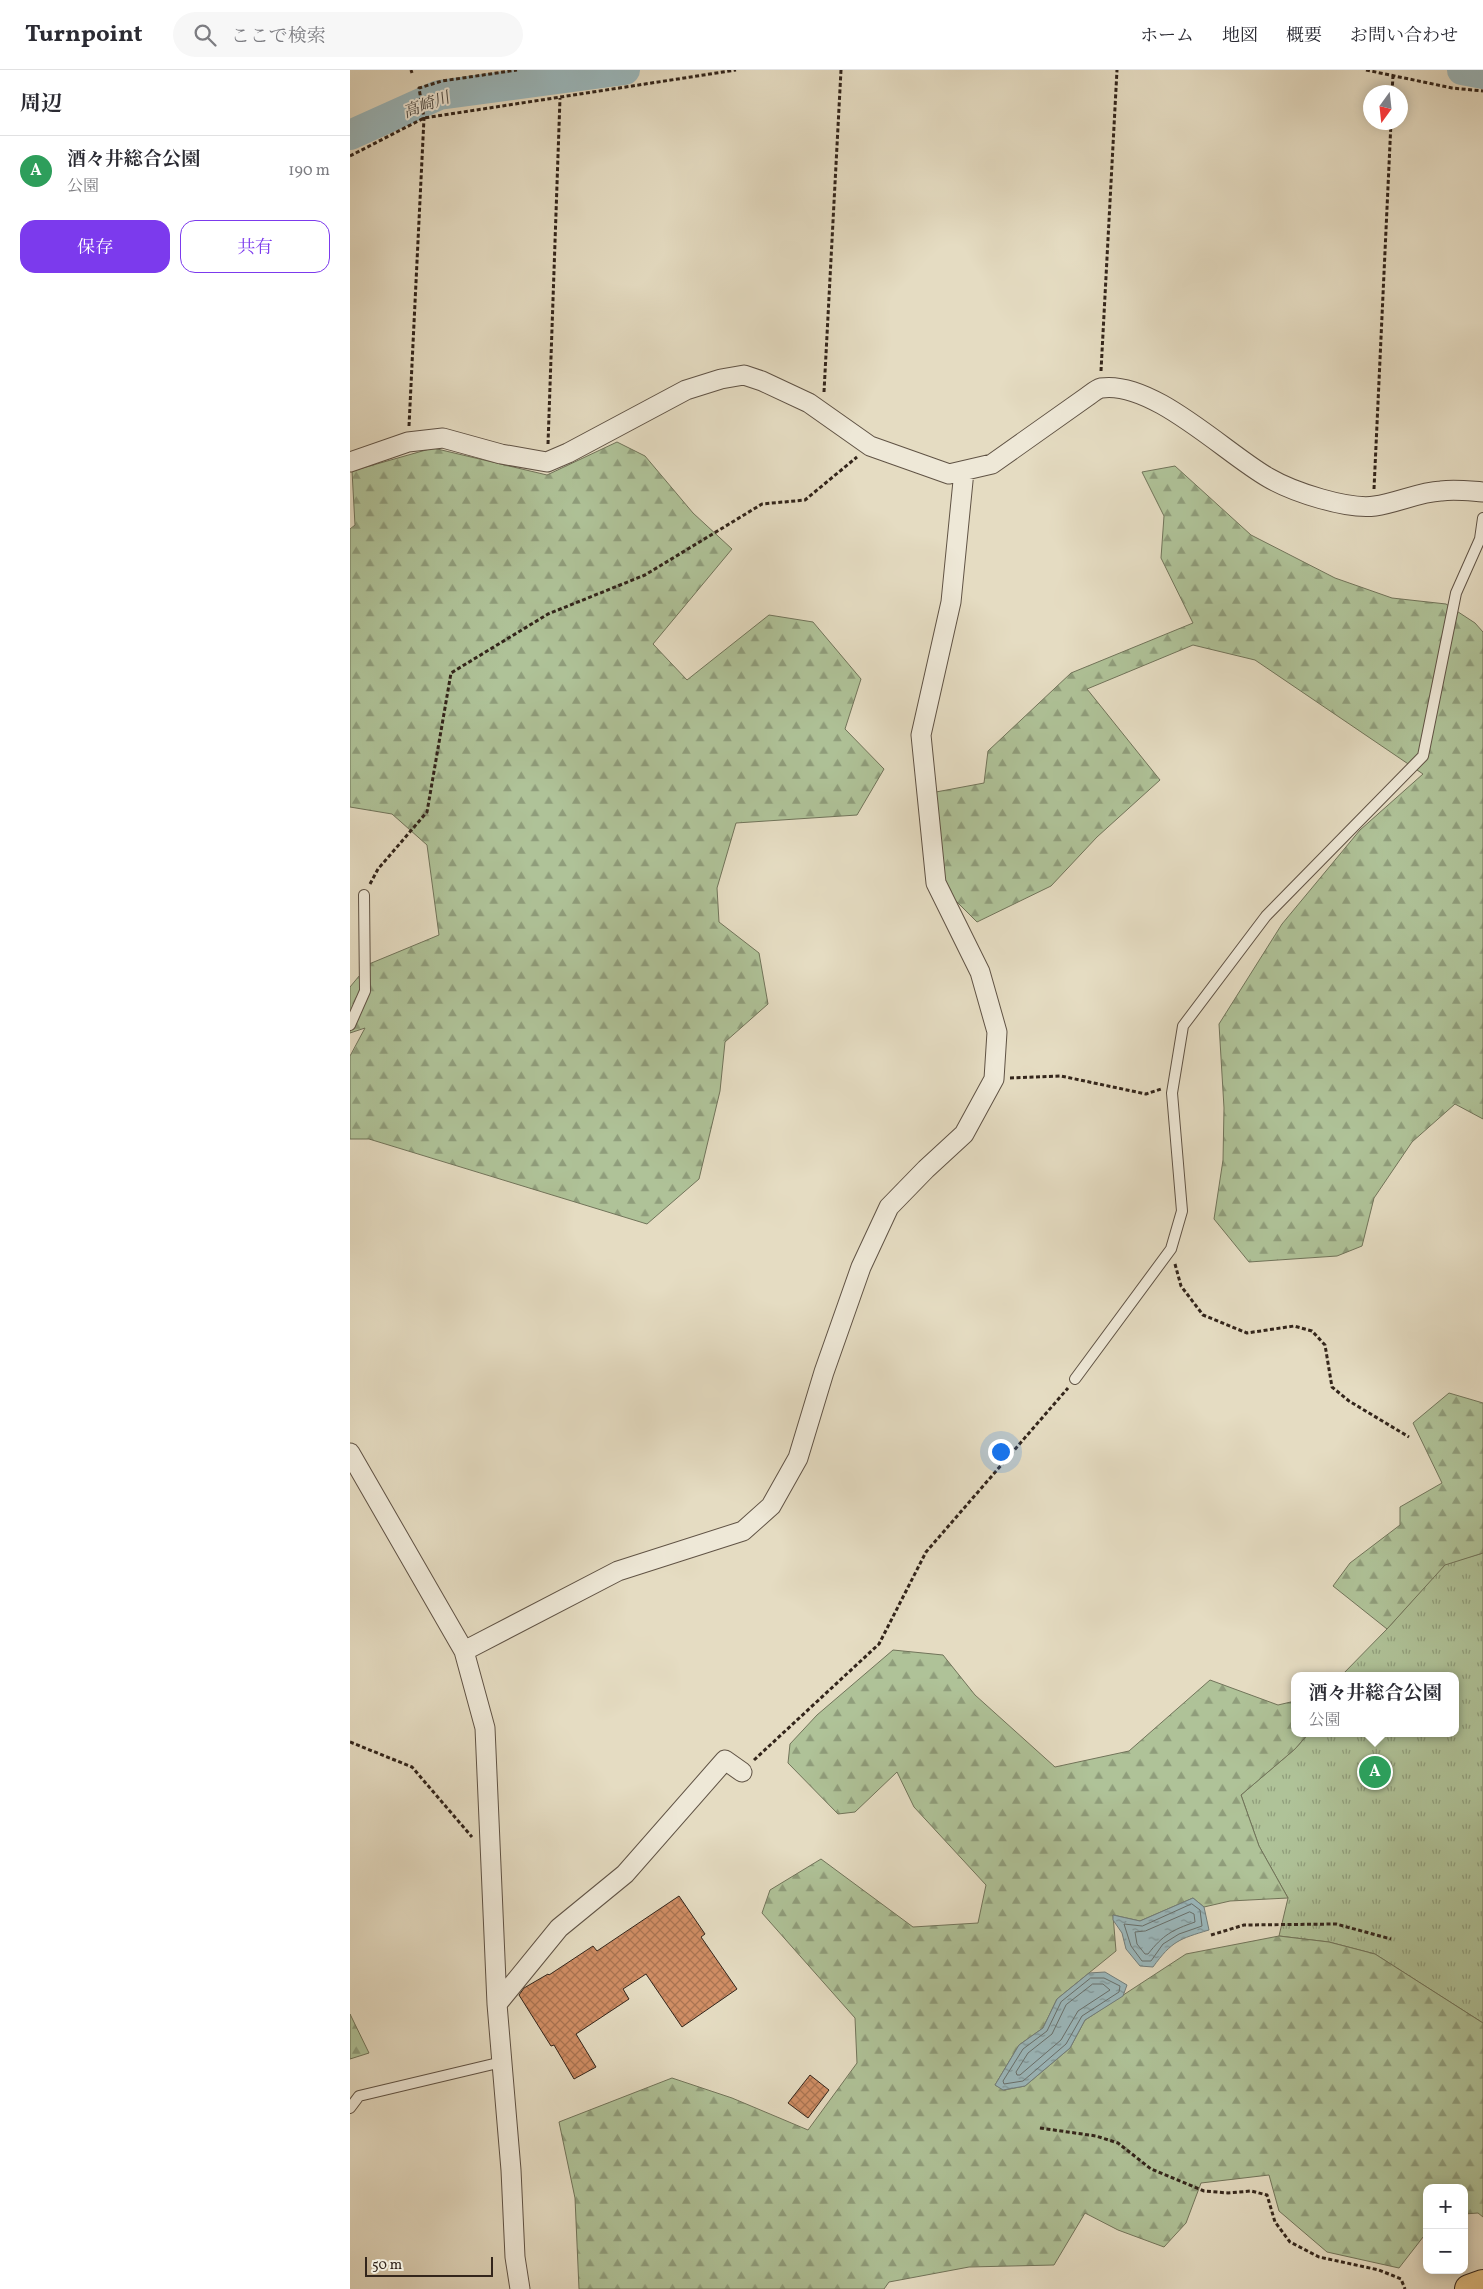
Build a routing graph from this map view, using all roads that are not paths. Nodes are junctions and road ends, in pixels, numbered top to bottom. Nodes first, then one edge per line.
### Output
1 (350, 462) edge
2 (964, 471) junction
3 (1483, 492) edge
4 (1483, 518) edge
5 (364, 895) road end
6 (350, 1025) edge
7 (1075, 1380) road end
8 (350, 1453) edge
9 (464, 1650) junction
10 (742, 1772) road end
11 (497, 2004) junction
12 (502, 2062) junction
13 (350, 2108) edge
14 (1483, 2284) edge
15 (520, 2289) edge
16 (1469, 2289) edge

1 - 2 street
2 - 3 street
2 - 9 street
4 - 7 lane
5 - 6 lane
8 - 9 street
9 - 11 street
10 - 11 street
11 - 12 street
12 - 13 lane
12 - 15 street
14 - 16 highway

